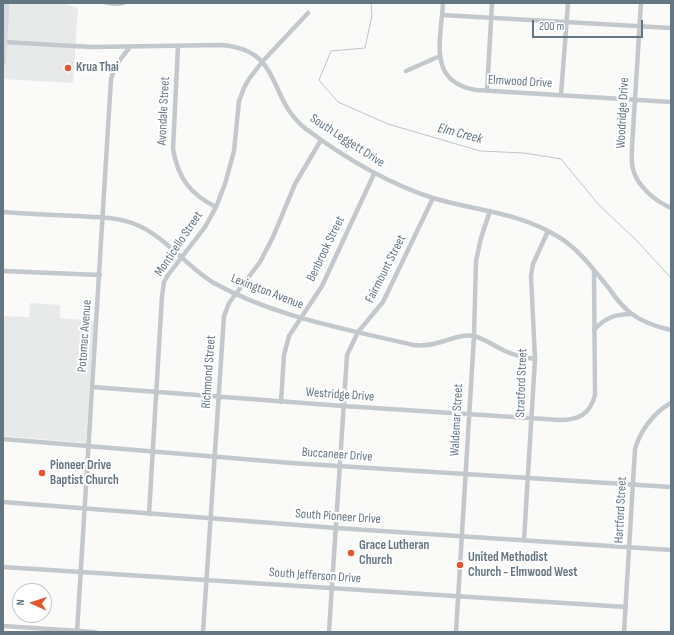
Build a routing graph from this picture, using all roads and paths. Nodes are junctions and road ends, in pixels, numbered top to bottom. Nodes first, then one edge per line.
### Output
1 (7, 3) edge
2 (443, 3) edge
3 (492, 3) edge
4 (568, 3) edge
5 (641, 3) edge
6 (308, 13) dead end
7 (442, 15) junction
8 (492, 17) junction
9 (566, 22) junction
10 (640, 26) junction
11 (671, 28) edge
12 (4, 42) edge
13 (130, 46) junction
14 (178, 46) junction
15 (440, 56) junction
16 (262, 62) junction
17 (3, 63) edge
18 (406, 71) dead end
19 (487, 91) junction
20 (561, 95) junction
21 (635, 100) junction
22 (671, 102) edge
23 (321, 140) junction
24 (374, 174) junction
25 (433, 198) junction
26 (216, 208) junction
27 (671, 208) edge
28 (490, 211) junction
29 (3, 212) edge
30 (103, 218) junction
31 (548, 231) junction
32 (181, 259) junction
33 (3, 271) edge
34 (594, 271) junction
35 (100, 275) junction
36 (236, 294) junction
37 (631, 314) junction
38 (301, 318) junction
39 (594, 330) junction
40 (671, 330) edge
41 (358, 332) junction
42 (474, 336) junction
43 (535, 359) junction
44 (92, 387) junction
45 (156, 392) junction
46 (219, 397) junction
47 (281, 402) junction
48 (671, 403) edge
49 (343, 406) junction
50 (469, 414) junction
51 (532, 418) junction
52 (3, 439) edge
53 (90, 446) junction
54 (152, 452) junction
55 (215, 457) junction
56 (340, 466) junction
57 (465, 474) junction
58 (528, 478) junction
59 (633, 485) junction
60 (671, 487) edge
61 (3, 502) edge
62 (86, 509) junction
63 (149, 514) junction
64 (211, 519) junction
65 (336, 528) junction
66 (461, 536) junction
67 (524, 540) junction
68 (630, 547) junction
69 (671, 550) edge
70 (3, 568) edge
71 (81, 572) junction
72 (207, 580) junction
73 (332, 588) junction
74 (458, 596) junction
75 (626, 607) junction
76 (3, 626) edge
77 (78, 631) edge
78 (95, 632) edge
79 (203, 632) edge
80 (329, 632) edge
81 (456, 632) edge
82 (624, 632) edge

1 - 12 main road
2 - 7 street, Elmwood Drive
3 - 8 street
4 - 9 street
5 - 10 street, Woodridge Drive
6 - 16 street, Monticello Street
7 - 8 street
7 - 15 street, Elmwood Drive
8 - 9 street
8 - 19 street
9 - 10 street
9 - 20 street
10 - 11 street
10 - 21 street, Woodridge Drive
12 - 13 street, South Leggett Drive
12 - 17 main road
13 - 14 street, South Leggett Drive
13 - 30 street, Potomac Avenue
14 - 16 street, South Leggett Drive
14 - 26 street, Avondale Street
15 - 18 street
15 - 19 street, Elmwood Drive
16 - 23 street, South Leggett Drive
16 - 26 street, Monticello Street
19 - 20 street, Elmwood Drive
20 - 21 street, Elmwood Drive
21 - 22 street, Elmwood Drive
21 - 27 street, Woodridge Drive
23 - 24 street, South Leggett Drive
23 - 36 street, Richmond Street
24 - 25 street, South Leggett Drive
24 - 38 street, Benbrook Street
25 - 28 street, South Leggett Drive
25 - 41 street, Fairmount Street
26 - 32 street, Monticello Street
28 - 31 street, South Leggett Drive
28 - 42 street, Waldemar Street
29 - 30 street, Lexington Avenue
30 - 32 street, Lexington Avenue
30 - 35 street, Potomac Avenue
31 - 34 street, South Leggett Drive
31 - 43 street, Stratford Street
32 - 36 street, Lexington Avenue
32 - 45 street, Monticello Street
33 - 35 street
34 - 37 street, South Leggett Drive
34 - 39 street
35 - 44 street, Potomac Avenue
36 - 38 street, Lexington Avenue
36 - 46 street, Richmond Street
37 - 39 street
37 - 40 street, South Leggett Drive
38 - 41 street, Lexington Avenue
38 - 47 street, Benbrook Street
39 - 51 street, Westridge Drive
41 - 42 street, Lexington Avenue
41 - 49 street, Fairmount Street
42 - 43 street, Lexington Avenue
42 - 50 street, Waldemar Street
43 - 51 street, Stratford Street
44 - 45 street, Westridge Drive
44 - 53 street, Potomac Avenue
45 - 46 street, Westridge Drive
45 - 54 street, Monticello Street
46 - 47 street, Westridge Drive
46 - 55 street, Richmond Street
47 - 49 street, Westridge Drive
48 - 59 street, Hartford Street
49 - 50 street, Westridge Drive
49 - 56 street, Fairmount Street
50 - 51 street, Westridge Drive
50 - 57 street, Waldemar Street
51 - 58 street, Stratford Street
52 - 53 street, Buccaneer Drive
53 - 54 street, Buccaneer Drive
53 - 62 street, Potomac Avenue
54 - 55 street, Buccaneer Drive
54 - 63 street, Monticello Street
55 - 56 street, Buccaneer Drive
55 - 64 street, Richmond Street
56 - 57 street, Buccaneer Drive
56 - 65 street, Fairmount Street
57 - 58 street, Buccaneer Drive
57 - 66 street, Waldemar Street
58 - 59 street, Buccaneer Drive
58 - 67 street, Stratford Street
59 - 60 street, Buccaneer Drive
59 - 68 street, Hartford Street
61 - 62 street, South Pioneer Drive
62 - 63 street, South Pioneer Drive
62 - 71 street, Potomac Avenue
63 - 64 street, South Pioneer Drive
64 - 65 street, South Pioneer Drive
64 - 72 street, Richmond Street
65 - 66 street, South Pioneer Drive
65 - 73 street, Fairmount Street
66 - 67 street, South Pioneer Drive
66 - 74 street, Waldemar Street
67 - 68 street, South Pioneer Drive
68 - 69 street, South Pioneer Drive
68 - 75 street, Hartford Street
70 - 71 street, South Jefferson Drive
71 - 72 street, South Jefferson Drive
71 - 77 street, Potomac Avenue
72 - 73 street, South Jefferson Drive
72 - 79 street, Richmond Street
73 - 74 street, South Jefferson Drive
73 - 80 street, Fairmount Street
74 - 75 street, South Jefferson Drive
74 - 81 street, Waldemar Street
75 - 82 street, Hartford Street
76 - 77 street
77 - 78 street

